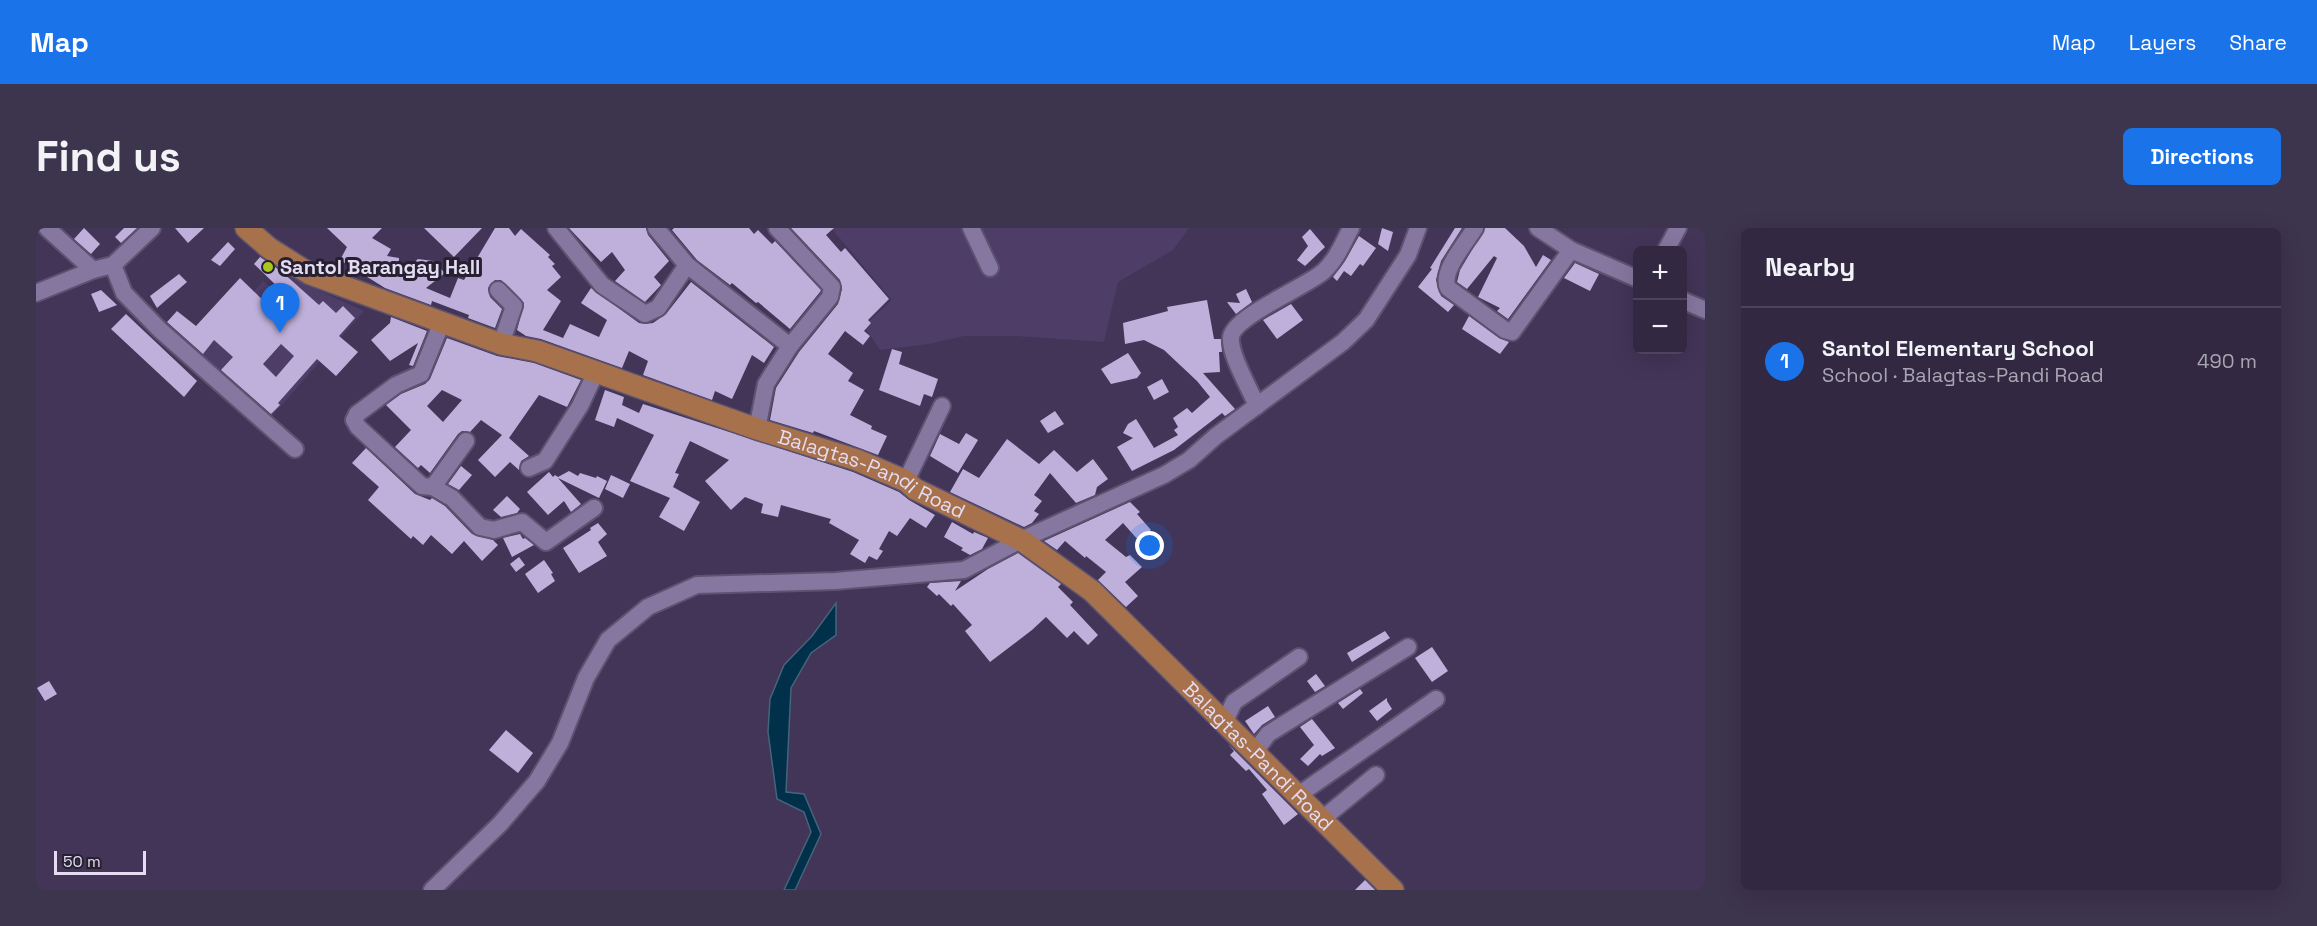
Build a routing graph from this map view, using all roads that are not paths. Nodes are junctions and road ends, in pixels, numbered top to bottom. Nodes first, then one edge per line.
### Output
1 (47, 228) edge
2 (152, 228) edge
3 (246, 228) edge
4 (556, 228) edge
5 (656, 228) edge
6 (777, 228) edge
7 (971, 228) edge
8 (1351, 228) edge
9 (1418, 228) edge
10 (1475, 228) edge
11 (1538, 228) edge
12 (1678, 228) edge
13 (1668, 246) edge
14 (1570, 249) junction
15 (113, 265) junction
16 (687, 265) junction
17 (990, 268) dead end
18 (93, 270) junction
19 (1633, 277) edge
20 (498, 290) dead end
21 (36, 293) edge
22 (1687, 302) edge
23 (1705, 310) edge
24 (442, 322) junction
25 (501, 344) junction
26 (790, 346) junction
27 (596, 372) junction
28 (942, 406) dead end
29 (1257, 406) junction
30 (757, 429) junction
31 (466, 441) dead end
32 (295, 449) dead end
33 (529, 468) dead end
34 (906, 482) junction
35 (433, 488) junction
36 (594, 508) dead end
37 (1021, 540) junction
38 (1408, 647) dead end
39 (1299, 657) dead end
40 (1436, 699) dead end
41 (1224, 723) junction
42 (1254, 753) junction
43 (1376, 775) dead end
44 (1297, 796) junction
45 (1321, 820) junction
46 (432, 890) edge
47 (1393, 890) edge

1 - 18 street
2 - 15 street
3 - 24 main road, Balagtas-Pandi Road
4 - 16 street
5 - 16 street
6 - 26 street
7 - 17 street
8 - 29 street
9 - 29 street
10 - 14 street
11 - 14 street
12 - 13 street
14 - 19 street
15 - 18 street
15 - 32 street
16 - 26 street
18 - 21 street
20 - 25 street
22 - 23 street
24 - 25 main road, Balagtas-Pandi Road
24 - 35 street
25 - 27 main road, Balagtas-Pandi Road
26 - 30 street
27 - 30 main road, Balagtas-Pandi Road
27 - 33 street
28 - 34 street
29 - 37 street
30 - 34 main road, Balagtas-Pandi Road
31 - 35 street
34 - 37 main road, Balagtas-Pandi Road
35 - 36 street
37 - 41 main road, Balagtas-Pandi Road
37 - 46 street
38 - 42 street
39 - 41 street
40 - 44 street
41 - 42 main road, Balagtas-Pandi Road
42 - 44 main road, Balagtas-Pandi Road
43 - 45 street
44 - 45 main road, Balagtas-Pandi Road
45 - 47 main road, Balagtas-Pandi Road

